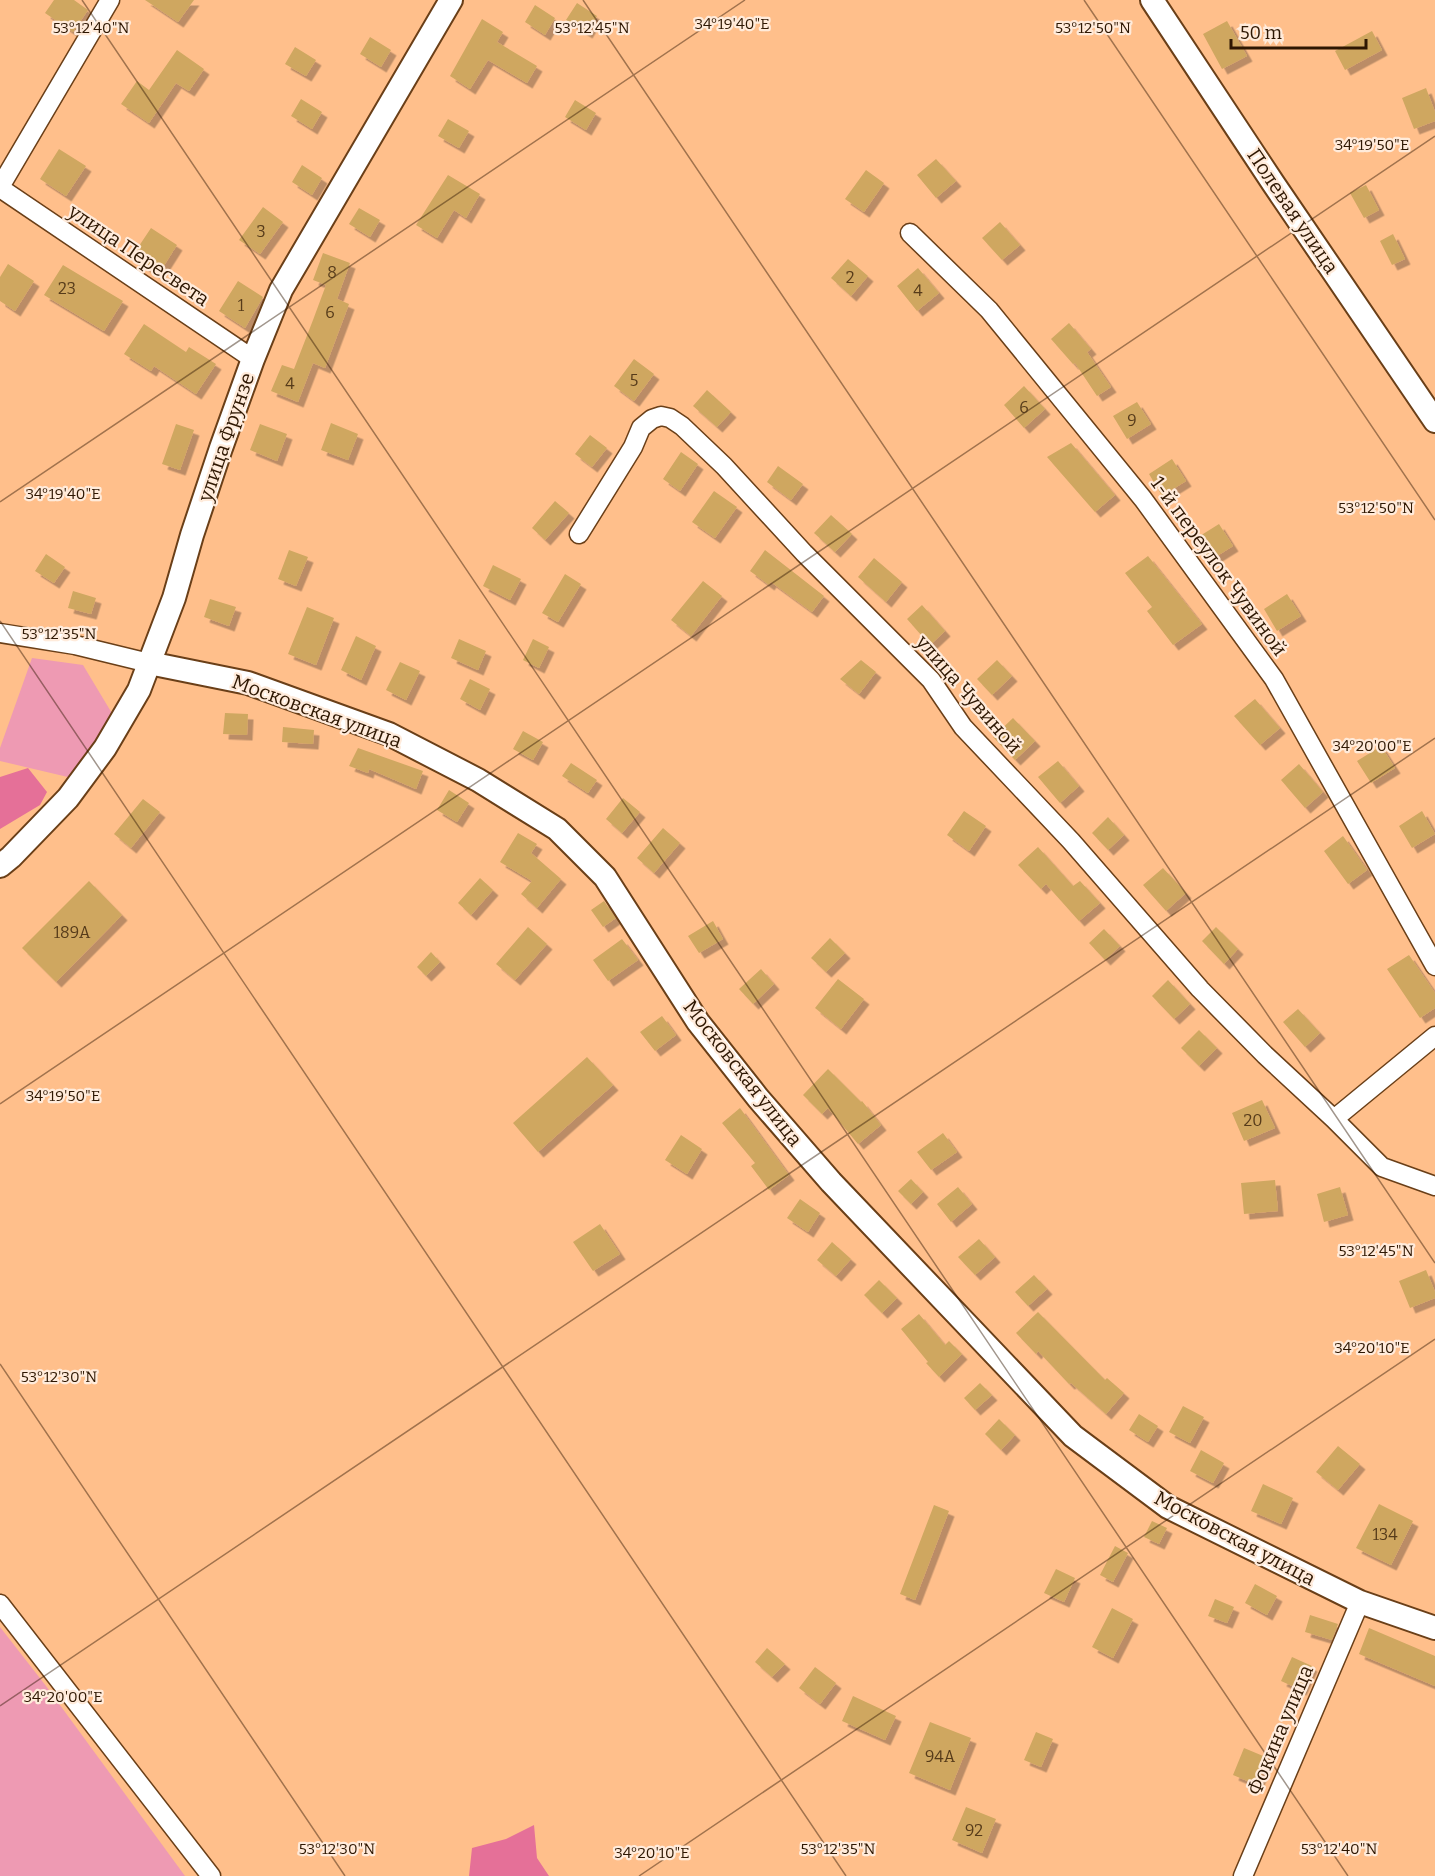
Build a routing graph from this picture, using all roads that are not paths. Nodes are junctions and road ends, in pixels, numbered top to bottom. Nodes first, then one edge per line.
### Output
1 (110, 0) edge
2 (451, 0) edge
3 (1152, 0) edge
4 (0, 188) edge
5 (910, 233) dead end
6 (253, 359) junction
7 (1435, 421) edge
8 (579, 534) dead end
9 (0, 633) edge
10 (149, 663) junction
11 (0, 866) edge
12 (1435, 966) edge
13 (1435, 1036) edge
14 (1334, 1119) junction
15 (1435, 1186) edge
16 (1360, 1602) junction
17 (0, 1604) edge
18 (1435, 1628) edge
19 (211, 1876) edge
20 (1243, 1876) edge

1 - 4 street, улица Пересвета
2 - 6 street, улица Фрунзе
3 - 7 street, Полевая улица
4 - 6 street, улица Пересвета
5 - 12 street, 1-й переулок Чувиной
6 - 10 street, улица Фрунзе
8 - 14 street, улица Чувиной
9 - 10 street, Московская улица
10 - 11 street, улица Фрунзе
10 - 16 street, Московская улица
13 - 14 street
14 - 15 street, улица Чувиной
16 - 18 street, Московская улица
16 - 20 street, Фокина улица
17 - 19 street

